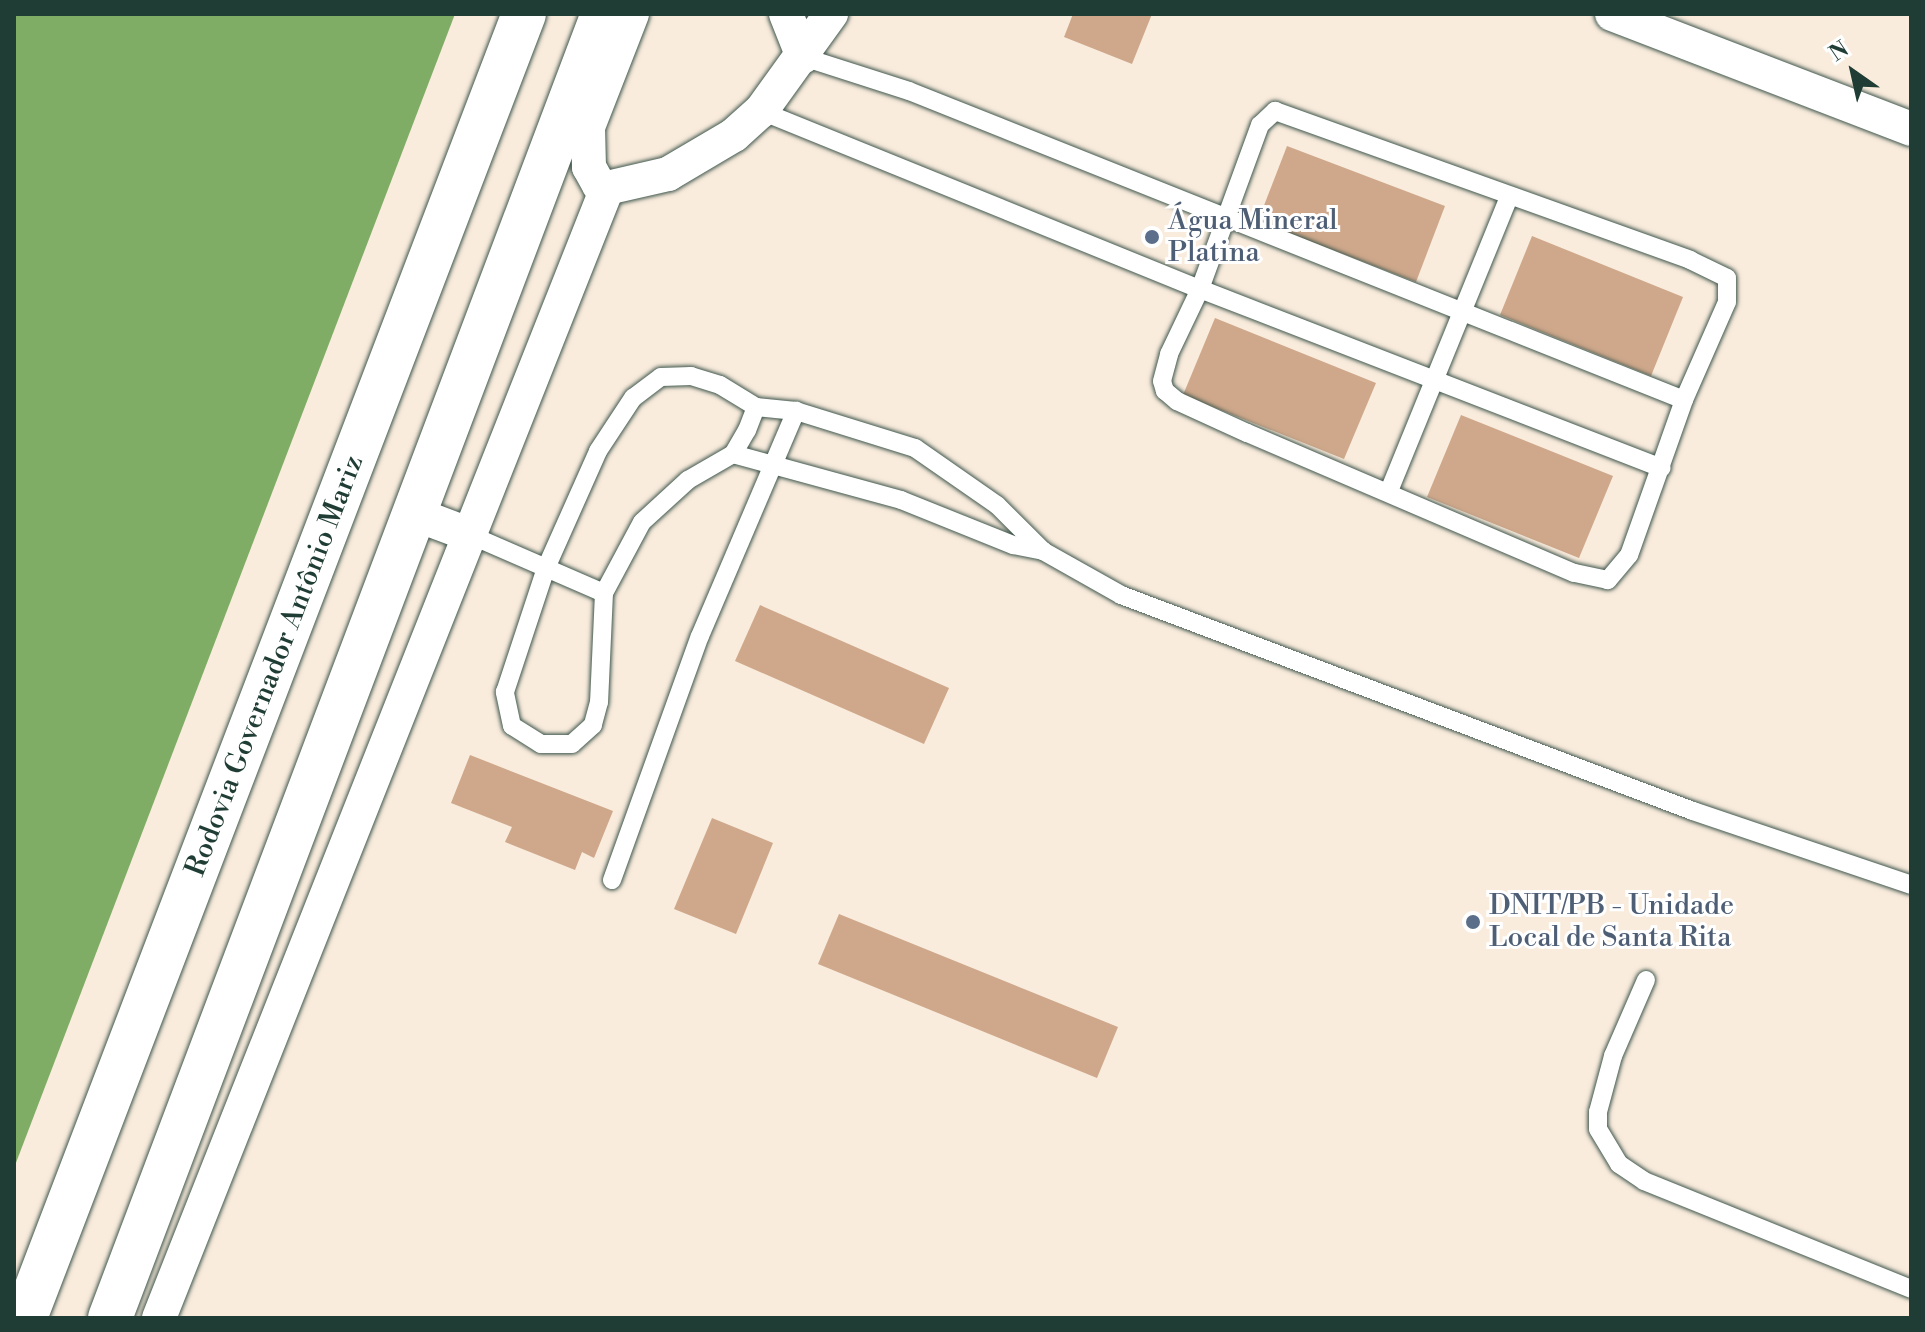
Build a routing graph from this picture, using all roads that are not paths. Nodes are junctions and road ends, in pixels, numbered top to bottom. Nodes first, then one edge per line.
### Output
1 (524, 14) edge
2 (603, 14) edge
3 (632, 14) edge
4 (786, 14) edge
5 (831, 14) edge
6 (1612, 14) edge
7 (803, 57) junction
8 (761, 111) junction
9 (1911, 129) edge
10 (607, 188) junction
11 (1509, 197) junction
12 (1226, 218) junction
13 (1200, 289) junction
14 (1460, 314) junction
15 (1433, 380) junction
16 (1684, 400) junction
17 (756, 407) junction
18 (796, 411) junction
19 (733, 454) junction
20 (770, 466) junction
21 (1661, 468) junction
22 (1389, 491) junction
23 (415, 514) junction
24 (468, 534) junction
25 (1043, 551) junction
26 (546, 568) junction
27 (604, 593) junction
28 (612, 880) dead end
29 (1911, 885) edge
30 (1646, 980) dead end
31 (1911, 1289) edge
32 (25, 1318) edge
33 (110, 1318) edge
34 (159, 1318) edge

1 - 32 highway, Rodovia Governador Antônio Mariz
2 - 23 highway
3 - 10 street
4 - 7 street
5 - 7 street
6 - 9 street
7 - 8 street
7 - 12 lane
8 - 10 street
8 - 13 lane
10 - 24 street
11 - 12 lane
11 - 14 lane
11 - 16 lane
12 - 13 lane
12 - 14 lane
13 - 15 lane
13 - 22 lane
14 - 15 lane
14 - 16 lane
15 - 21 lane
15 - 22 lane
16 - 21 lane
17 - 18 lane
17 - 19 lane
17 - 26 lane
18 - 20 lane
18 - 25 lane
19 - 20 lane
19 - 27 lane
20 - 25 lane
20 - 28 lane
21 - 22 lane
23 - 24 street
23 - 33 highway
24 - 26 lane
24 - 34 street
25 - 29 lane
26 - 27 lane
26 - 27 lane
30 - 31 lane

